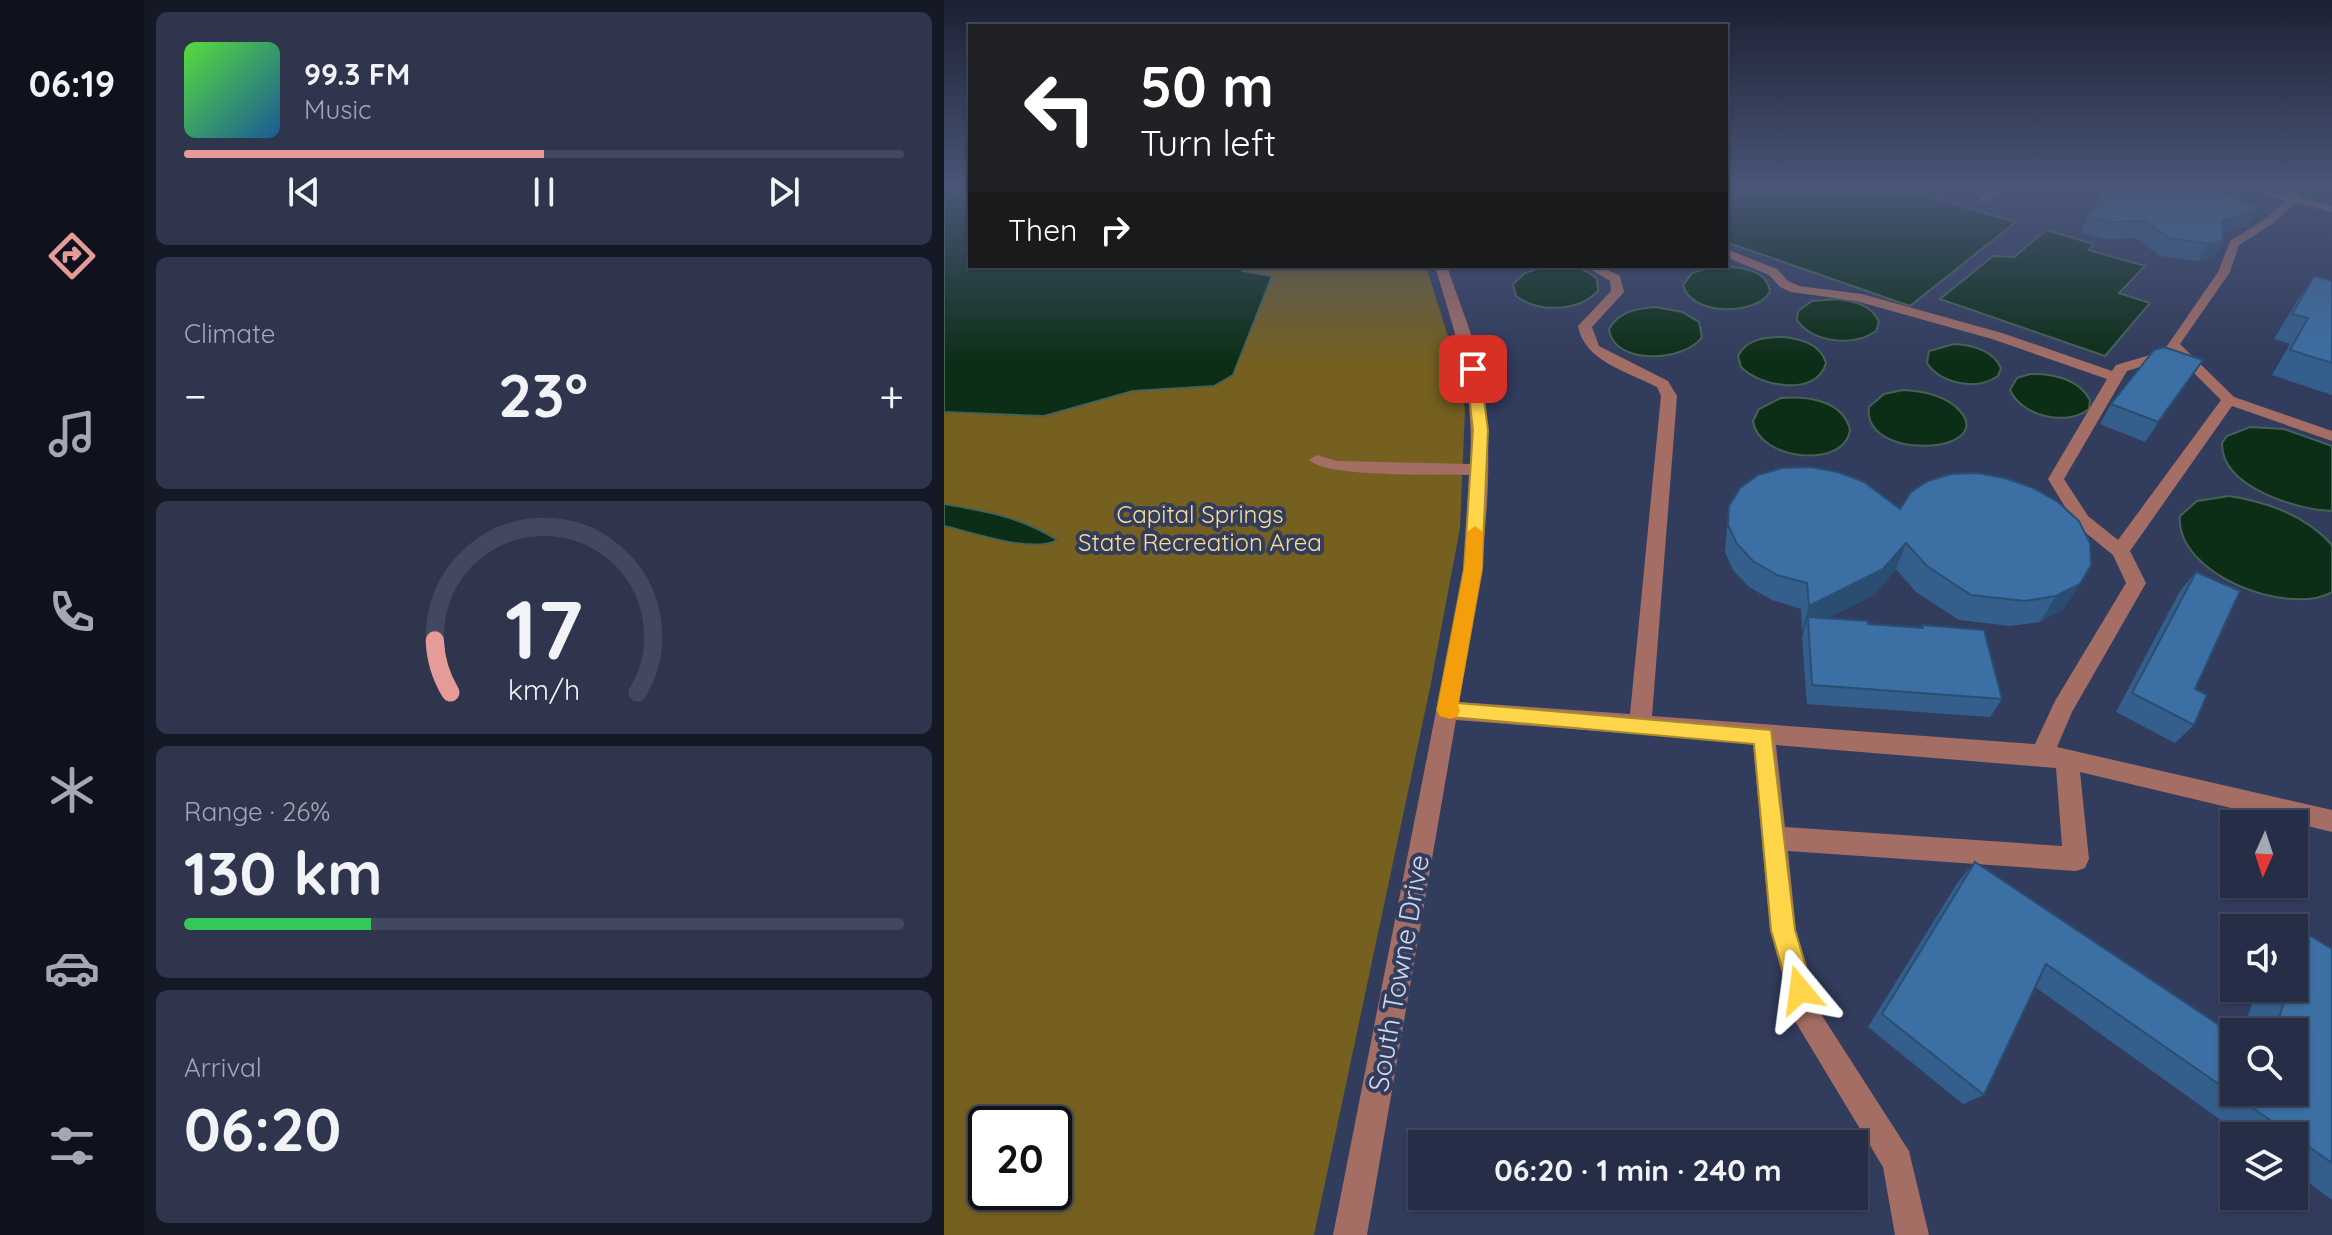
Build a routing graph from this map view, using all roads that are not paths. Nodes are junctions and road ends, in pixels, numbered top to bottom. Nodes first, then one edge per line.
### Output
1 (2233, 247) edge
2 (1728, 254) edge
3 (1442, 268) edge
4 (1595, 268) edge
5 (2173, 345) junction
6 (2114, 377) junction
7 (2229, 400) junction
8 (2332, 436) edge
9 (1317, 460) dead end
10 (1478, 470) junction
11 (2120, 551) junction
12 (1447, 710) junction
13 (1640, 726) junction
14 (1764, 736) junction
15 (2042, 755) junction
16 (2067, 759) junction
17 (2332, 821) edge
18 (1774, 838) junction
19 (1350, 1235) edge
20 (1912, 1235) edge

1 - 5 street
2 - 6 street
3 - 10 street, South Towne Drive
4 - 13 street
5 - 6 street
5 - 7 street
6 - 11 street
7 - 8 street
7 - 11 street
9 - 10 street
10 - 12 street, South Towne Drive
11 - 15 street
12 - 13 street
12 - 19 street, South Towne Drive
13 - 14 street
14 - 15 street
14 - 18 street
15 - 16 street
16 - 17 street
16 - 18 street
18 - 20 street

